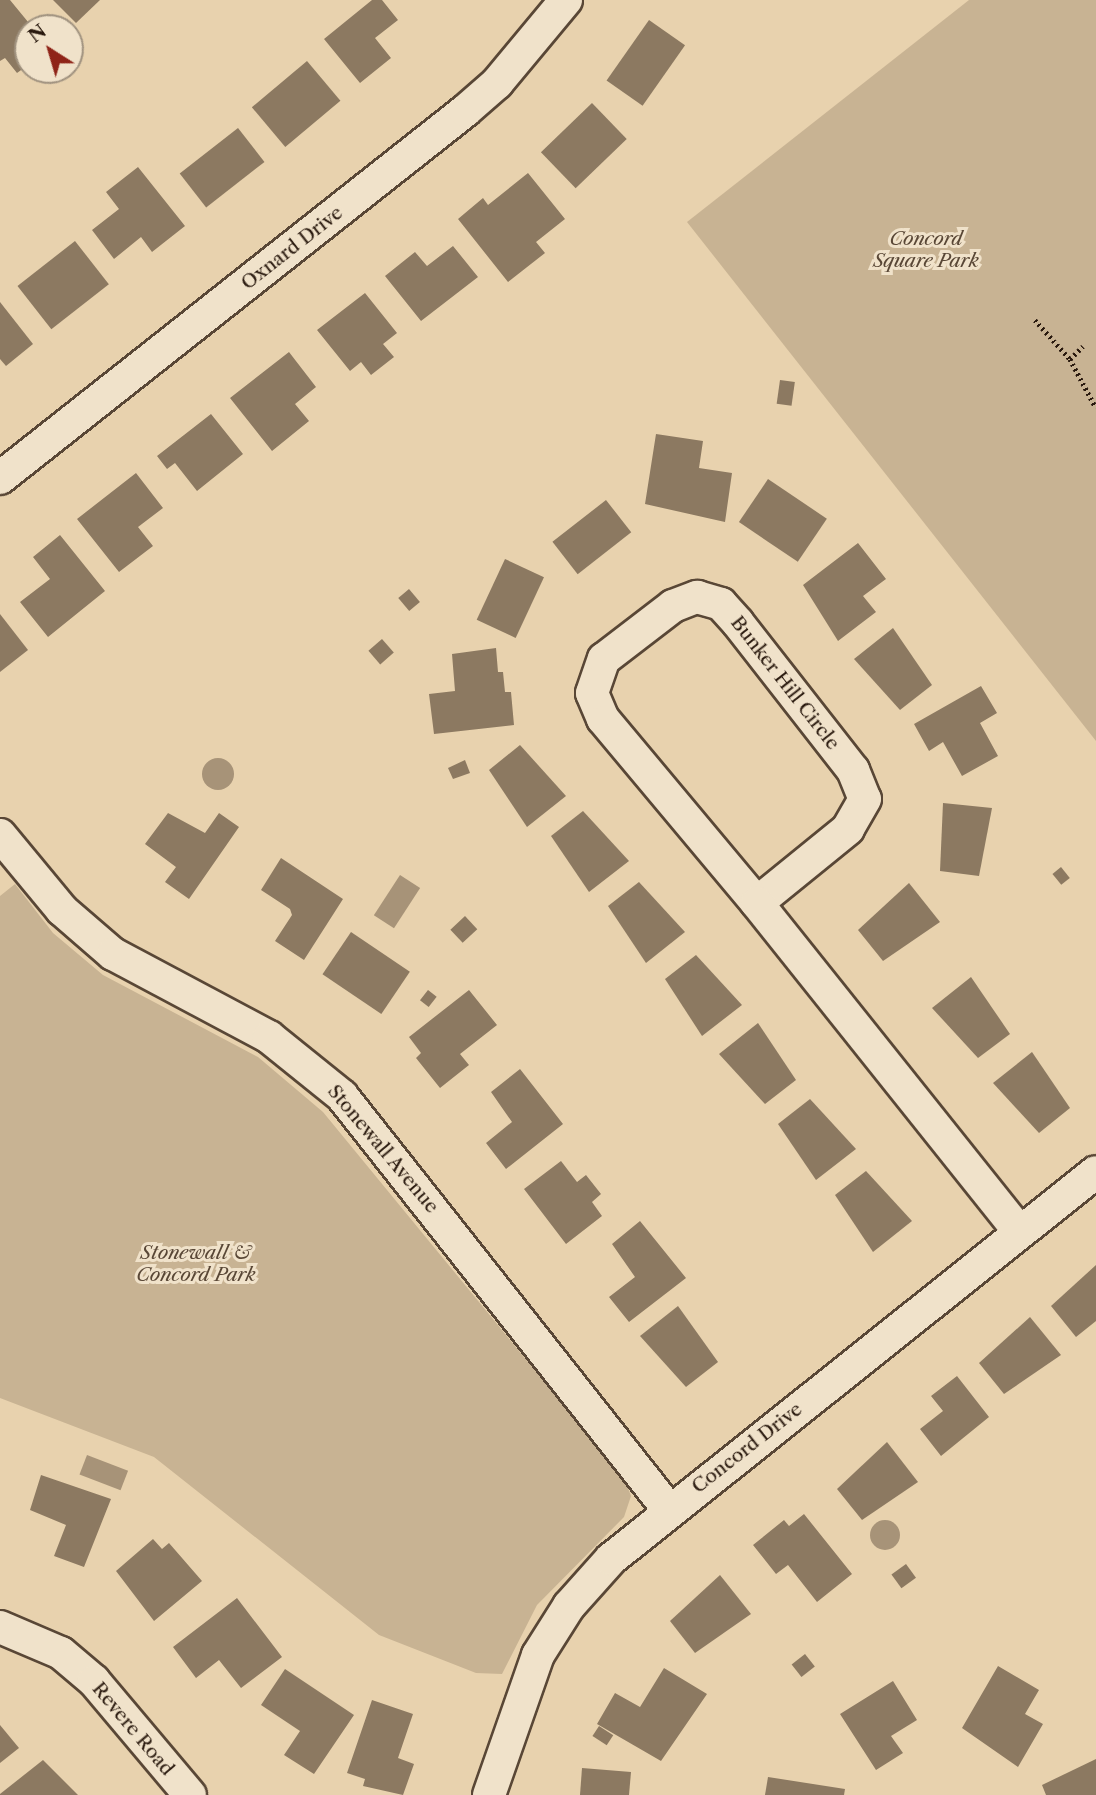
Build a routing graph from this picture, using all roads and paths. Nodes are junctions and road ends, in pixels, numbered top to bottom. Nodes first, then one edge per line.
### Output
1 (566, 0) edge
2 (1035, 320) dead end
3 (1083, 346) dead end
4 (1070, 359) junction
5 (1096, 408) edge
6 (0, 478) edge
7 (0, 835) edge
8 (757, 903) junction
9 (1096, 1172) edge
10 (1020, 1232) junction
11 (668, 1510) junction
12 (0, 1627) edge
13 (190, 1795) edge
14 (489, 1795) edge

1 - 6 street, Oxnard Drive
2 - 4 path
3 - 4 path
4 - 5 path
7 - 11 street, Stonewall Avenue
8 - 8 street, Bunker Hill Circle
8 - 10 street, Bunker Hill Circle
9 - 10 street, Concord Drive
10 - 11 street, Concord Drive
11 - 14 street, Concord Drive
12 - 13 street, Revere Road

